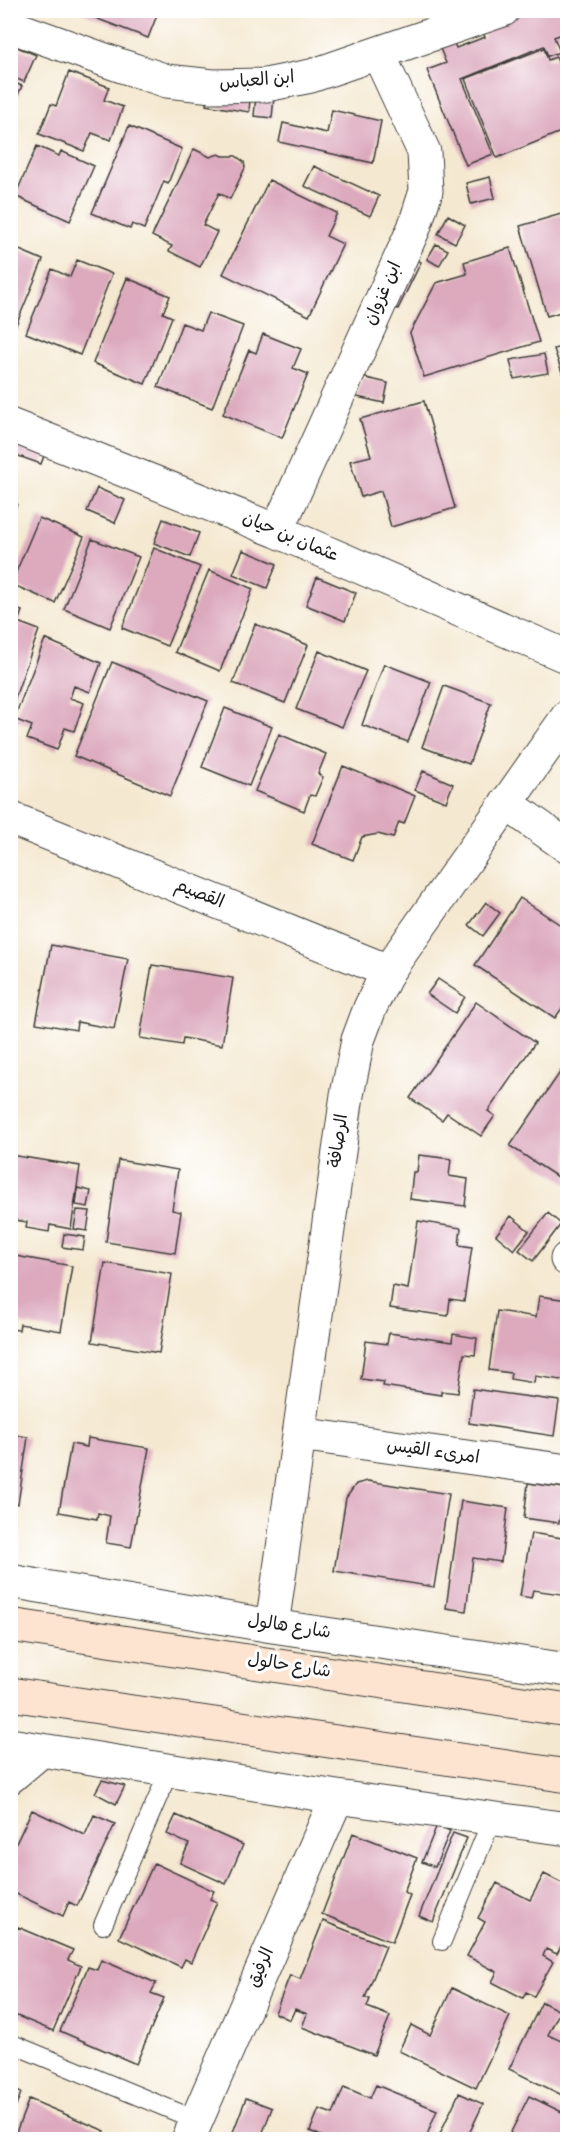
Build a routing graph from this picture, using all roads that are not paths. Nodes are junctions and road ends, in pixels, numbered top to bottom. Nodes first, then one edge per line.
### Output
1 (503, 10) edge
2 (10, 26) edge
3 (378, 53) junction
4 (10, 425) edge
5 (277, 531) junction
6 (567, 657) edge
7 (567, 716) edge
8 (506, 803) junction
9 (10, 818) edge
10 (567, 847) edge
11 (388, 971) junction
12 (299, 1434) junction
13 (567, 1472) edge
14 (10, 1581) edge
15 (10, 1625) edge
16 (272, 1626) junction
17 (567, 1670) edge
18 (10, 1694) edge
19 (567, 1710) edge
20 (10, 1744) edge
21 (42, 1750) junction
22 (170, 1769) junction
23 (567, 1776) edge
24 (10, 1777) edge
25 (337, 1797) junction
26 (493, 1817) junction
27 (567, 1829) edge
28 (103, 1925) dead end
29 (442, 1941) dead end
30 (10, 2043) edge
31 (192, 2130) edge

1 - 3 street, ابن العباس
2 - 3 street, ابن العباس
3 - 5 street, ابن غزوان
4 - 5 street, عثمان بن حيان
5 - 6 street, عثمان بن حيان
7 - 8 street, الرصافة
8 - 10 street
8 - 11 street, الرصافة
9 - 11 street, القصيم
11 - 12 street, الرصافة
12 - 13 street, امرىء القيس
12 - 16 street, الرصافة
14 - 16 street, شارع هالول
15 - 19 main road, شارع حالول
16 - 17 street, شارع هالول
18 - 23 main road
20 - 21 street
21 - 22 street
21 - 24 street
22 - 25 street
22 - 28 lane
25 - 26 street
25 - 31 street, الرفيق
26 - 27 street
26 - 29 lane
30 - 31 lane

